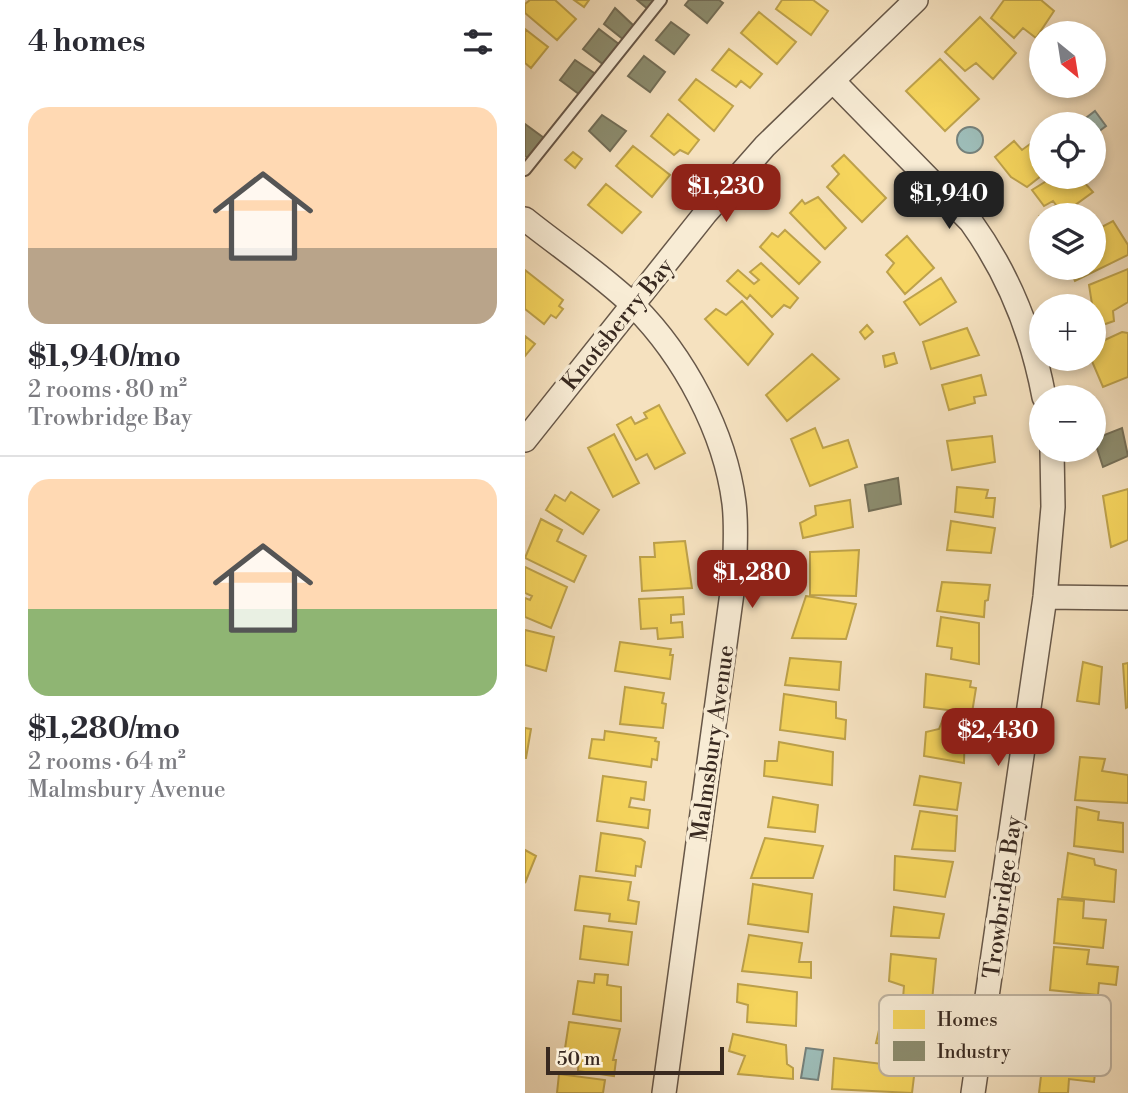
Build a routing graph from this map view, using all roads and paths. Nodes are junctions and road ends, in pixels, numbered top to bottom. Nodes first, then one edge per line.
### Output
1 (661, 0) edge
2 (916, 0) edge
3 (833, 81) junction
4 (525, 170) edge
5 (525, 219) edge
6 (633, 305) junction
7 (1042, 385) edge
8 (525, 439) edge
9 (1052, 462) edge
10 (1045, 597) junction
11 (1128, 598) edge
12 (987, 995) edge
13 (664, 1093) edge

1 - 4 lane
2 - 3 street, Knotsberry Bay
3 - 6 street, Knotsberry Bay
3 - 7 street
5 - 6 street, Malmsbury Avenue
6 - 8 street, Knotsberry Bay
6 - 13 street, Malmsbury Avenue
9 - 10 street, Trowbridge Bay
10 - 11 street
10 - 12 street, Trowbridge Bay

